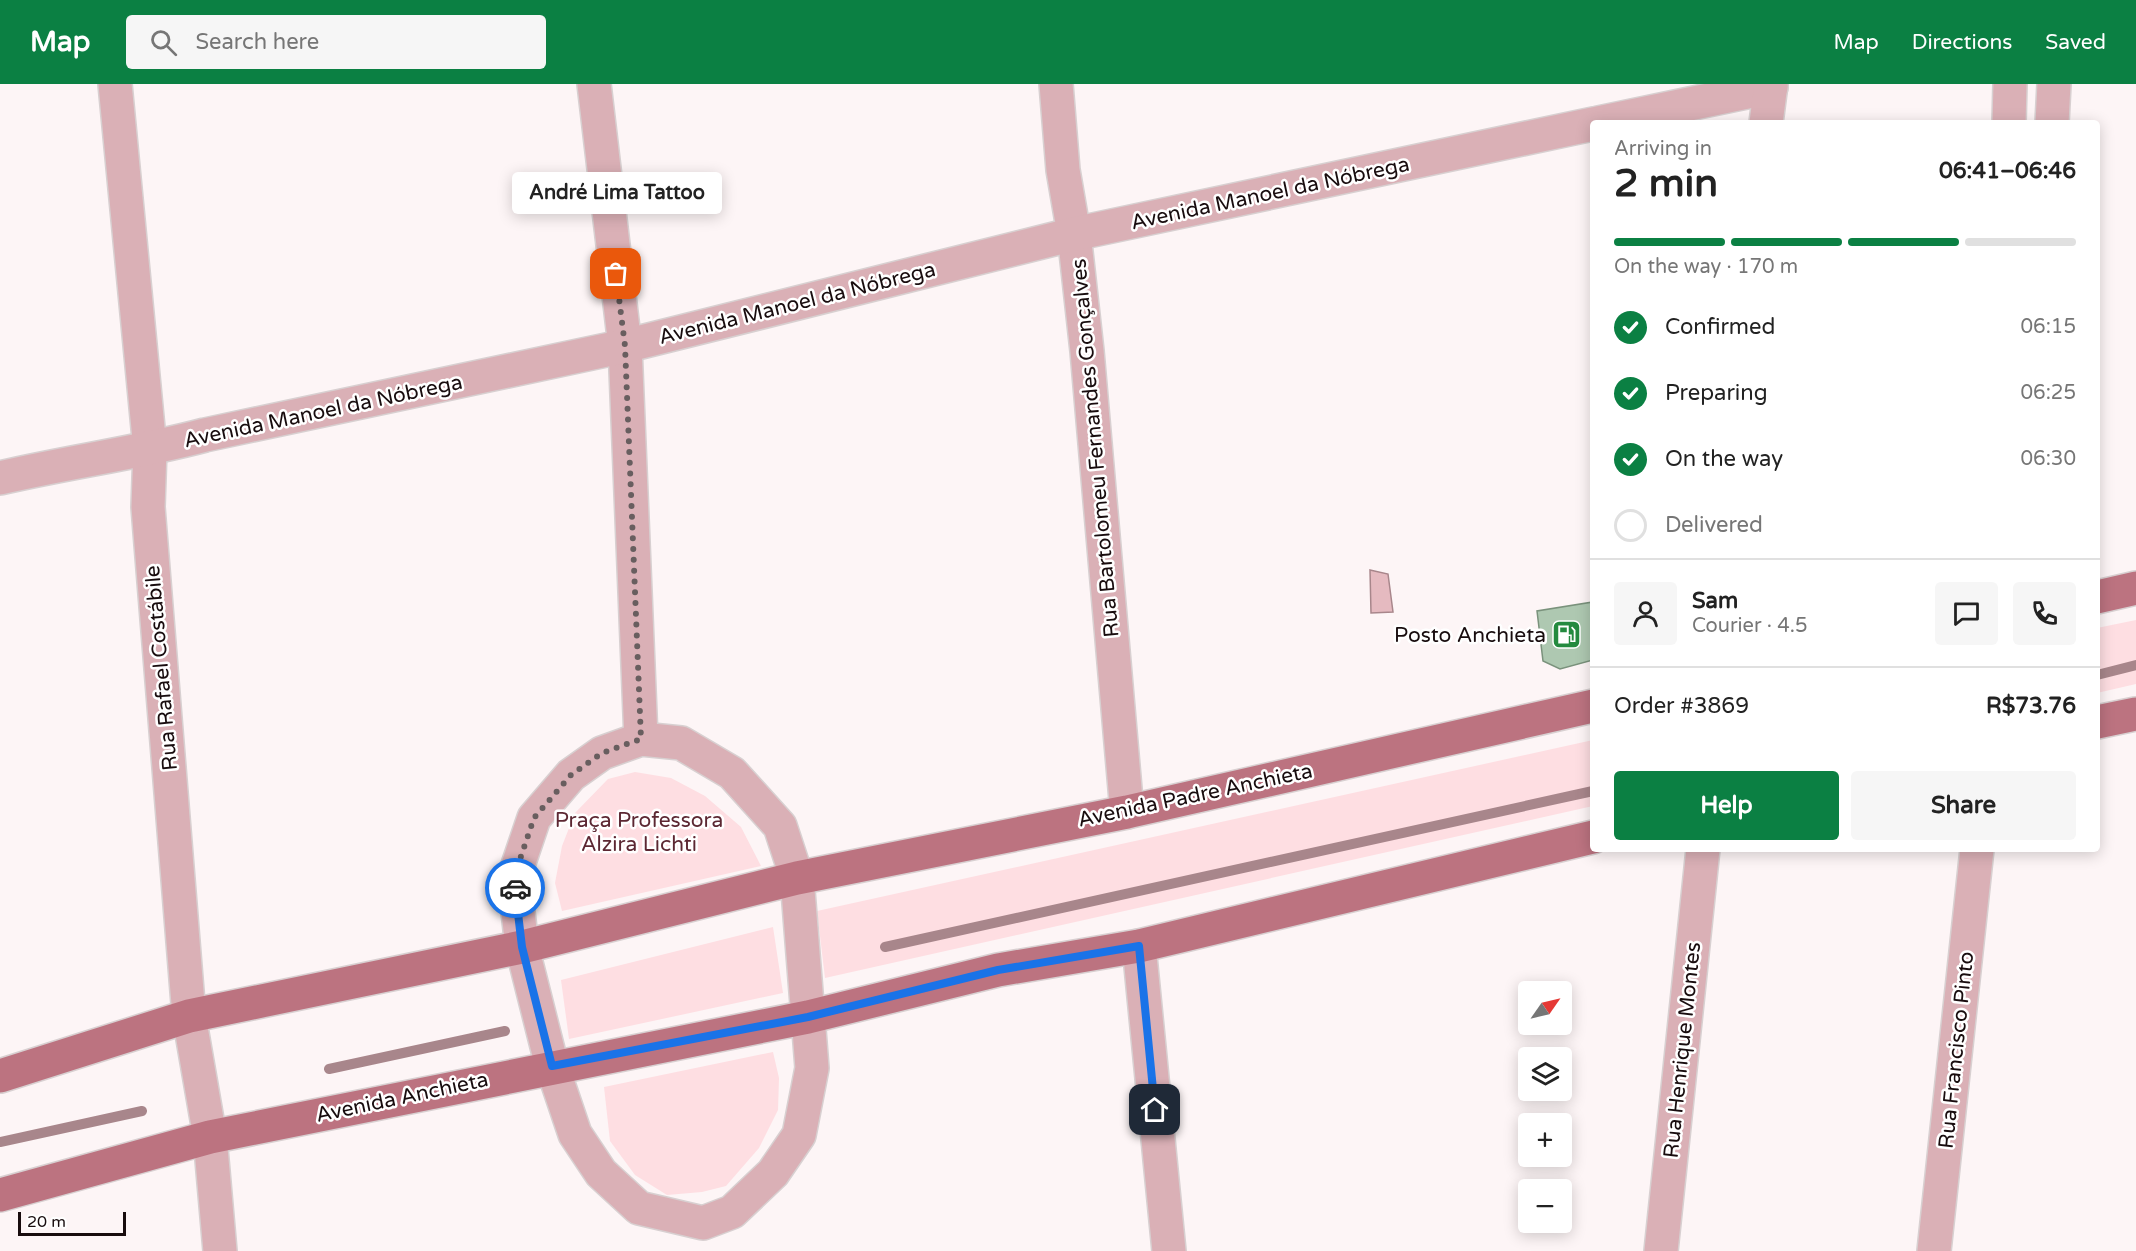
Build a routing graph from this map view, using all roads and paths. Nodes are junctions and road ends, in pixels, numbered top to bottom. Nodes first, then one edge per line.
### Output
1 (115, 84) edge
2 (594, 84) edge
3 (1056, 84) edge
4 (2010, 84) edge
5 (2054, 84) edge
6 (1771, 85) edge
7 (1612, 120) edge
8 (1766, 120) edge
9 (2009, 120) edge
10 (2052, 120) edge
11 (1590, 125) edge
12 (1074, 234) junction
13 (625, 346) junction
14 (150, 450) junction
15 (0, 478) edge
16 (2136, 588) edge
17 (2100, 596) edge
18 (1590, 707) edge
19 (2136, 714) edge
20 (2100, 721) edge
21 (641, 739) junction
22 (1127, 812) junction
23 (1590, 838) edge
24 (1703, 852) edge
25 (1977, 852) edge
26 (797, 878) junction
27 (1139, 946) junction
28 (522, 947) junction
29 (189, 1016) junction
30 (808, 1017) junction
31 (552, 1066) junction
32 (0, 1076) edge
33 (210, 1137) junction
34 (0, 1195) edge
35 (704, 1237) edge
36 (220, 1251) edge
37 (1169, 1251) edge
38 (1661, 1251) edge
39 (1934, 1251) edge

1 - 14 street, Rua Rafael Costábile
2 - 13 street
3 - 12 street, Rua Bartolomeu Fernandes Gonçalves
4 - 9 street
5 - 10 street
6 - 7 street
6 - 8 street
11 - 12 street, Avenida Manoel da Nóbrega
12 - 13 street, Avenida Manoel da Nóbrega
12 - 22 street, Rua Bartolomeu Fernandes Gonçalves
13 - 14 street, Avenida Manoel da Nóbrega
13 - 21 street
14 - 15 street, Avenida Manoel da Nóbrega
14 - 29 street, Rua Rafael Costábile
16 - 17 main road
18 - 22 main road, Avenida Padre Anchieta
19 - 20 main road
21 - 26 street
21 - 28 street
22 - 26 main road, Avenida Padre Anchieta
23 - 27 main road
24 - 38 street, Rua Henrique Montes
25 - 39 street, Rua Francisco Pinto
26 - 28 main road
26 - 30 street
27 - 30 main road
27 - 37 street
28 - 29 main road
28 - 31 street
29 - 32 main road
29 - 33 street, Rua Rafael Costábile
30 - 31 main road, Avenida Anchieta
30 - 35 street
31 - 33 main road, Avenida Anchieta
31 - 35 street
33 - 34 main road, Avenida Anchieta
33 - 36 street, Rua Rafael Costábile

